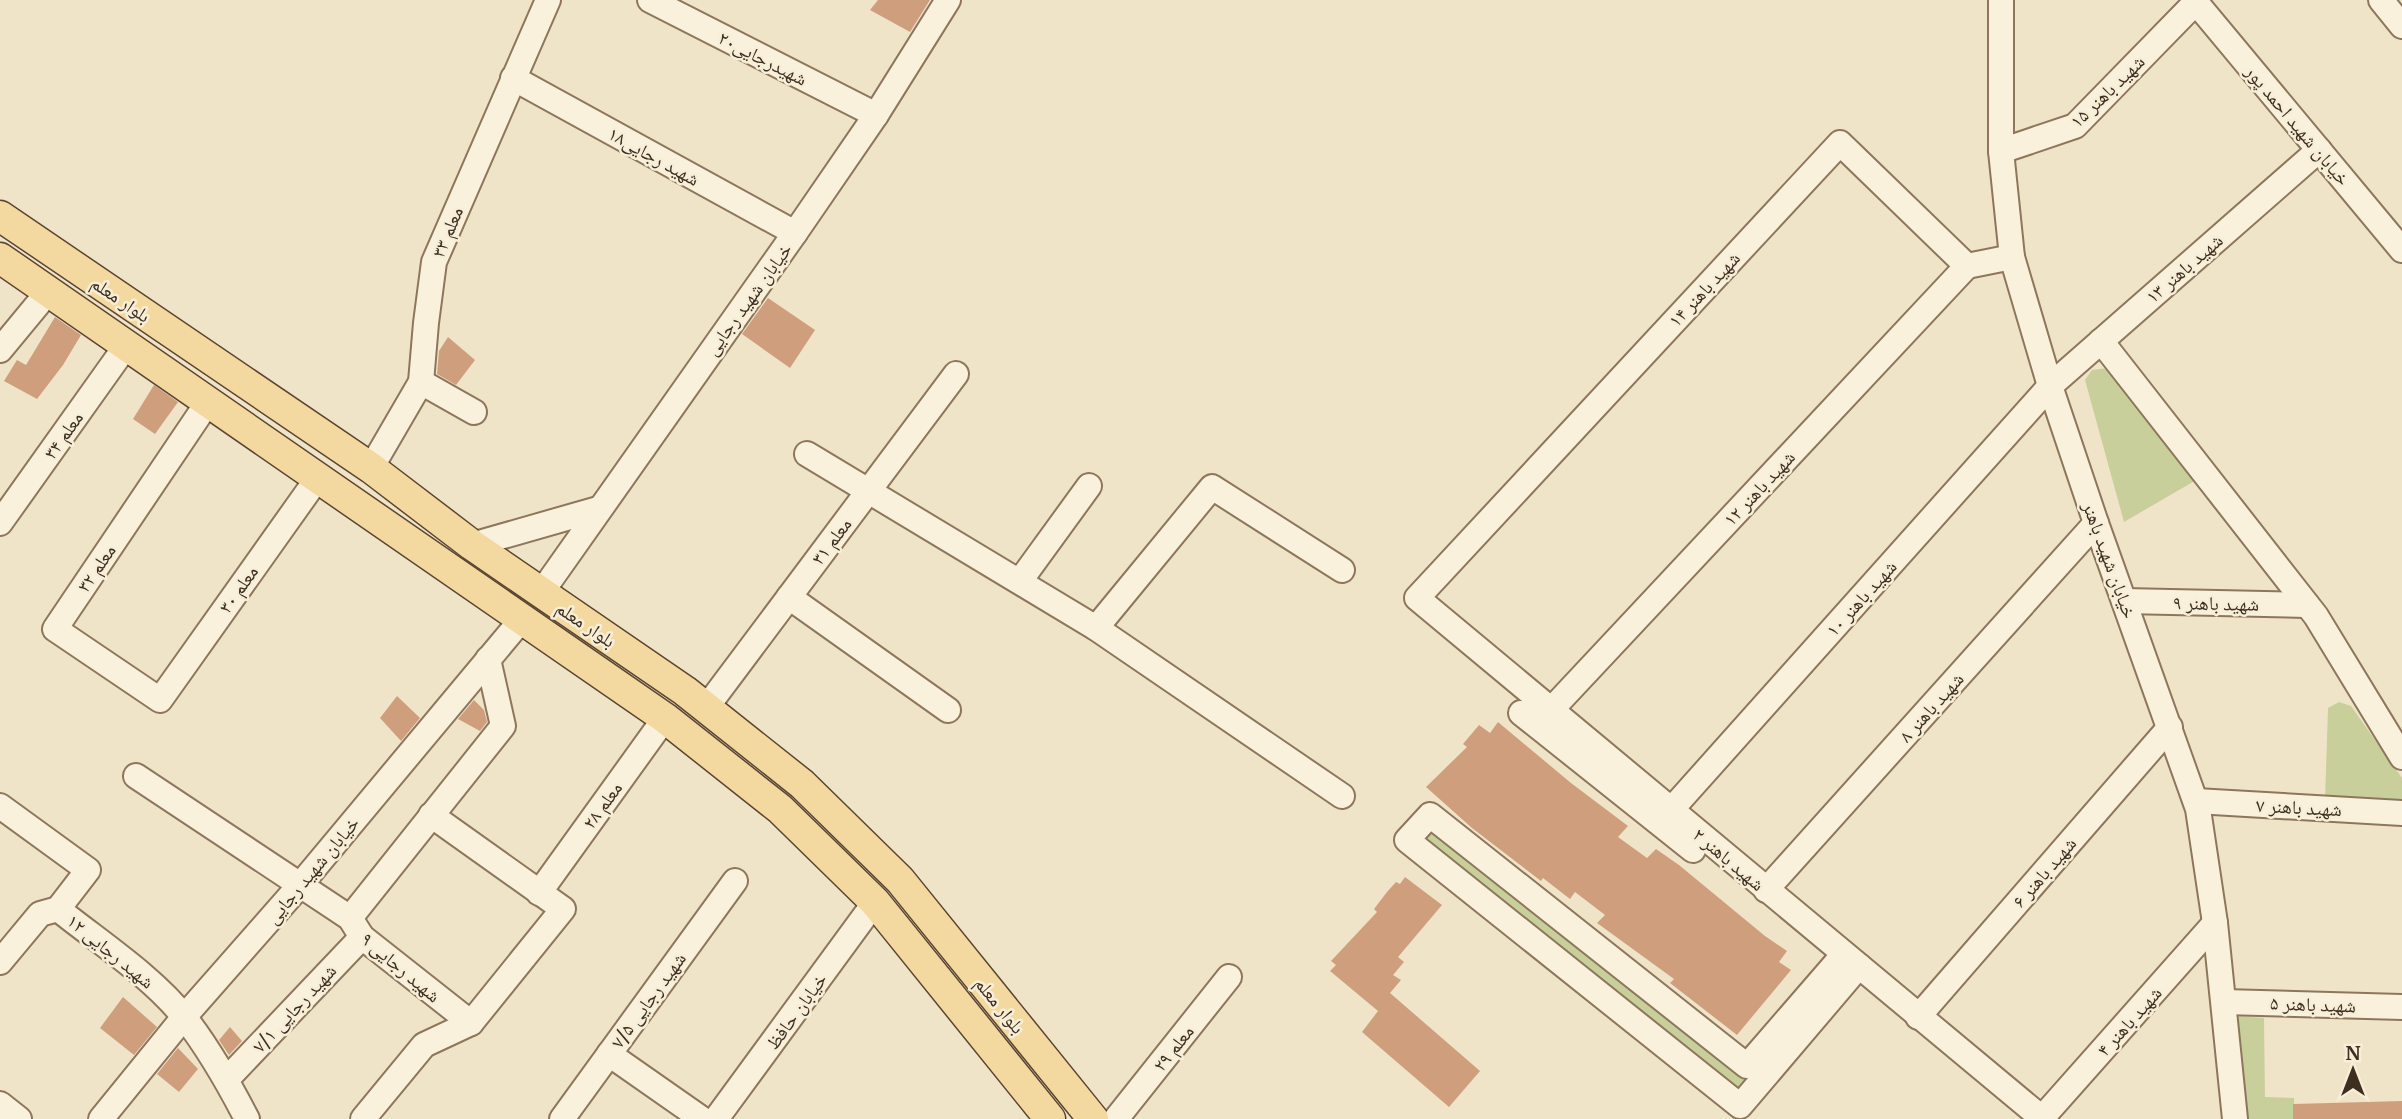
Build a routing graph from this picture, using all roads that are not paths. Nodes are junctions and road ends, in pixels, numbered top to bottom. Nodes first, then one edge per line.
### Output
1 (548, 0) edge
2 (650, 0) edge
3 (948, 0) edge
4 (2001, 0) edge
5 (2381, 0) edge
6 (2195, 1) edge
7 (2402, 26) edge
8 (513, 78) junction
9 (876, 116) junction
10 (2319, 150) junction
11 (2001, 151) junction
12 (0, 216) edge
13 (795, 233) junction
14 (2402, 250) edge
15 (2012, 257) junction
16 (0, 258) edge
17 (1967, 266) junction
18 (48, 292) junction
19 (2102, 341) junction
20 (127, 346) junction
21 (0, 350) edge
22 (956, 374) dead end
23 (421, 383) junction
24 (2050, 386) junction
25 (208, 402) junction
26 (474, 412) dead end
27 (807, 454) dead end
28 (371, 468) junction
29 (317, 479) junction
30 (1089, 486) dead end
31 (869, 490) junction
32 (598, 509) junction
33 (0, 523) edge
34 (2096, 523) junction
35 (472, 545) junction
36 (1342, 570) dead end
37 (1020, 581) junction
38 (541, 593) junction
39 (789, 597) junction
40 (1417, 598) joint
41 (2124, 601) junction
42 (2307, 605) junction
43 (522, 619) junction
44 (1096, 628) junction
45 (488, 659) junction
46 (160, 699) joint
47 (706, 708) junction
48 (948, 710) dead end
49 (1551, 710) junction
50 (1521, 713) dead end
51 (665, 718) junction
52 (2170, 727) junction
53 (2402, 757) edge
54 (136, 776) dead end
55 (1342, 796) dead end
56 (2196, 801) junction
57 (0, 806) edge
58 (1671, 810) junction
59 (2402, 813) edge
60 (432, 815) junction
61 (735, 881) dead end
62 (301, 884) junction
63 (1766, 890) junction
64 (539, 892) junction
65 (875, 902) junction
66 (58, 909) junction
67 (2216, 923) junction
68 (356, 927) junction
69 (1846, 961) junction
70 (0, 962) edge
71 (1229, 977) dead end
72 (2224, 1002) junction
73 (2402, 1007) edge
74 (184, 1017) junction
75 (1918, 1017) junction
76 (471, 1023) junction
77 (609, 1054) junction
78 (1755, 1072) junction
79 (227, 1079) junction
80 (0, 1104) edge
81 (19, 1119) edge
82 (101, 1119) edge
83 (247, 1119) edge
84 (363, 1119) edge
85 (562, 1119) edge
86 (702, 1119) edge
87 (716, 1119) edge
88 (1050, 1119) edge
89 (1093, 1119) edge
90 (1116, 1119) edge
91 (2042, 1119) edge
92 (2235, 1119) edge

1 - 8 street, معلم ۳۳
2 - 9 street, شهیدرجایی۲۰
3 - 9 street, خیابان شهید رجایی
4 - 11 street, خیابان شهید باهنر
5 - 7 street
6 - 10 street, خیابان شهید احمد پور
6 - 11 street, شهید باهنر ۱۵
8 - 13 street, شهید رجایی۱۸
8 - 23 street, معلم ۳۳
9 - 13 street, خیابان شهید رجایی
10 - 14 street, خیابان شهید احمد پور
10 - 19 street, شهید باهنر ۱۳
11 - 15 street, خیابان شهید باهنر
12 - 28 main road, بلوار معلم
13 - 32 street, خیابان شهید رجایی
15 - 17 street
15 - 24 street, خیابان شهید باهنر
16 - 18 main road, بلوار معلم
17 - 40 street, شهید باهنر ۱۴
17 - 49 street, شهید باهنر ۱۲
18 - 20 main road, بلوار معلم
18 - 21 street
19 - 24 street, شهید باهنر ۱۳
19 - 42 street
20 - 25 main road, بلوار معلم
20 - 33 street, معلم ۳۴
22 - 31 street, معلم ۳۱
23 - 26 street
23 - 28 street, معلم ۳۳
24 - 34 street, خیابان شهید باهنر
24 - 58 street, شهید باهنر ۱۰
25 - 29 main road, بلوار معلم
25 - 46 street, معلم ۳۲
27 - 31 street
28 - 35 main road, بلوار معلم
29 - 43 main road, بلوار معلم
29 - 46 street, معلم ۳۰
30 - 37 street
31 - 37 street
31 - 39 street, معلم ۳۱
32 - 35 street
32 - 38 street, خیابان شهید رجایی
34 - 41 street, خیابان شهید باهنر
34 - 63 street, شهید باهنر ۸
35 - 38 main road, بلوار معلم
36 - 44 street
37 - 44 street
38 - 43 main road
38 - 47 main road, بلوار معلم
39 - 47 street, معلم ۳۱
39 - 48 street
40 - 49 street, شهید باهنر ۲
41 - 42 street, شهید باهنر ۹
41 - 52 street, خیابان شهید باهنر
42 - 53 street
43 - 45 street, خیابان شهید رجایی
43 - 51 main road, بلوار معلم
44 - 55 street
45 - 60 street, شهید رجایی ۷/۱
45 - 62 street, خیابان شهید رجایی
47 - 89 main road, بلوار معلم
49 - 58 street, شهید باهنر ۲
50 - 69 street
51 - 64 street, معلم ۲۸
51 - 65 main road, بلوار معلم
52 - 56 street, خیابان شهید باهنر
52 - 75 street, شهید باهنر ۶
54 - 62 street, شهید رجایی ۹
56 - 59 street, شهید باهنر ۷
56 - 67 street, خیابان شهید باهنر
57 - 66 street, شهید رجایی ۱۲
58 - 63 street, شهید باهنر ۲
60 - 64 street
60 - 68 street, شهید رجایی ۷/۱
61 - 77 street, شهید رجایی ۷/۵
62 - 68 street, شهید رجایی ۹
62 - 74 street, خیابان شهید رجایی
63 - 69 street, شهید باهنر ۲
64 - 76 street
65 - 87 street, خیابان حافظ
65 - 88 main road, بلوار معلم
66 - 70 street
66 - 74 street, شهید رجایی ۱۲
67 - 72 street, خیابان شهید باهنر
67 - 91 street, شهید باهنر ۴
68 - 76 street, شهید رجایی ۹
68 - 79 street, شهید رجایی ۷/۱
69 - 75 street, شهید باهنر ۲
69 - 78 street
71 - 90 street, معلم ۲۹
72 - 73 street, شهید باهنر ۵
72 - 92 street, خیابان شهید باهنر
74 - 79 street, شهید رجایی ۱۲
74 - 82 street, خیابان شهید رجایی
75 - 91 street, شهید باهنر ۲
76 - 84 street
77 - 85 street, شهید رجایی ۷/۵
77 - 86 street
78 - 78 street
79 - 83 street, شهید رجایی ۱۲
80 - 81 street

